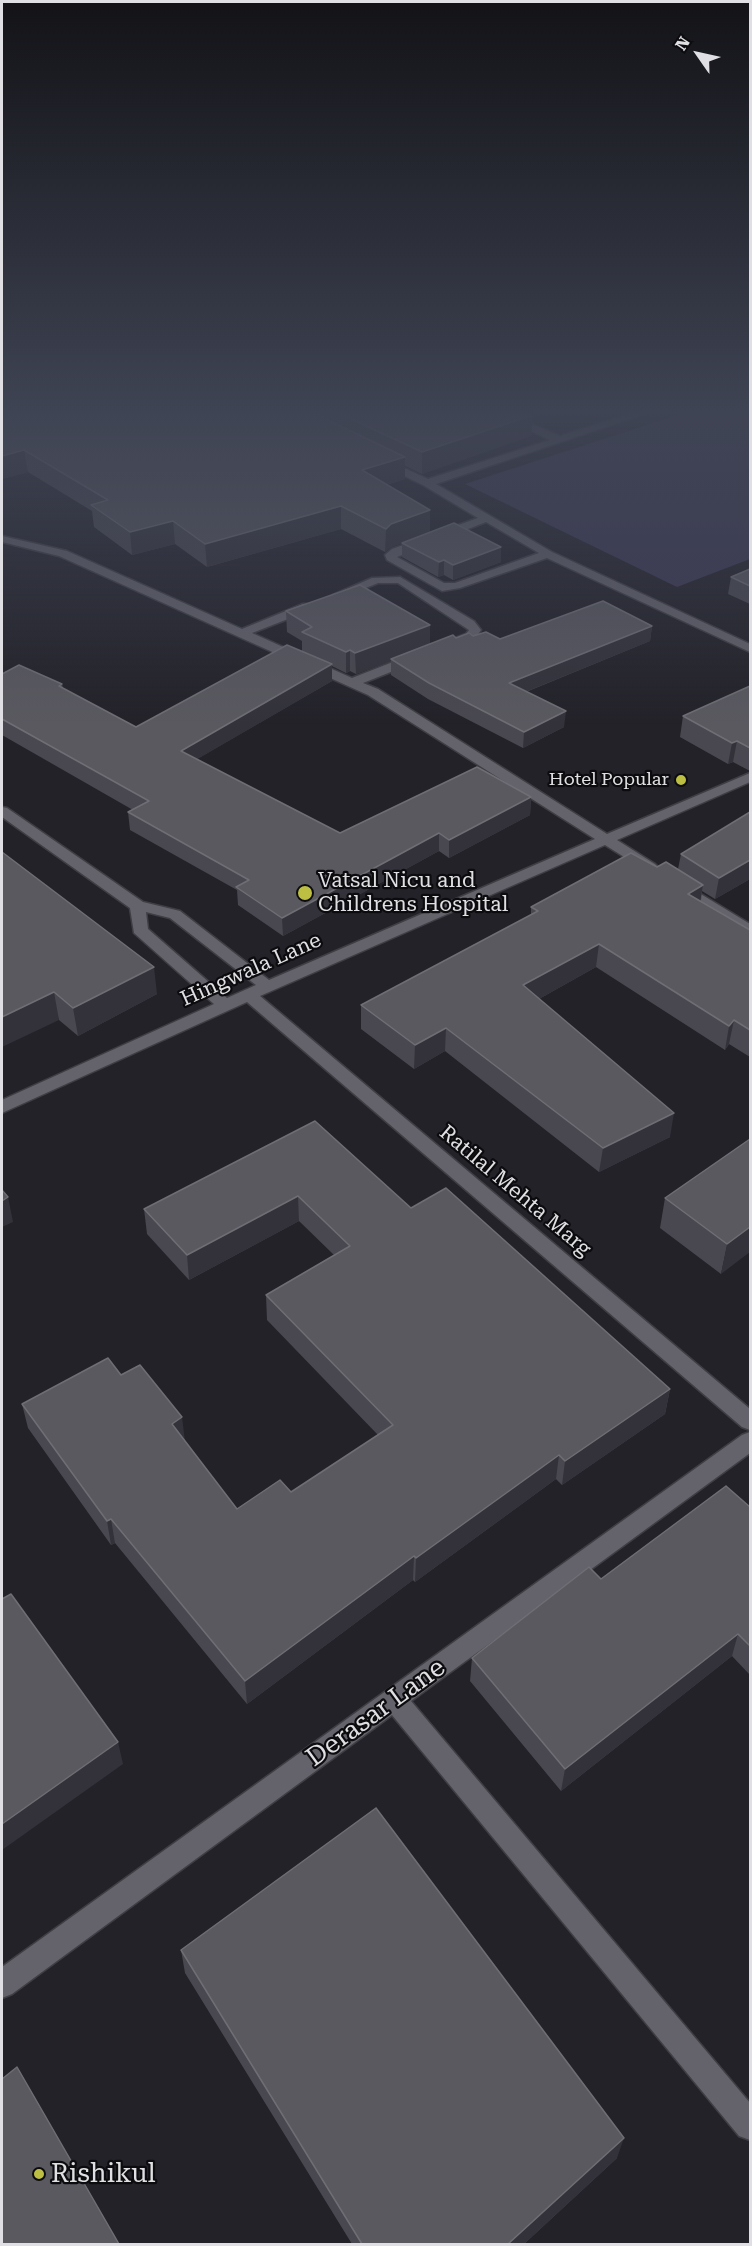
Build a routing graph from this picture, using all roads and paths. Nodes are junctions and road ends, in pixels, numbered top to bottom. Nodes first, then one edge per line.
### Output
1 (483, 516) edge
2 (487, 518) junction
3 (472, 523) junction
4 (2, 539) edge
5 (548, 554) junction
6 (536, 558) junction
7 (242, 633) junction
8 (750, 648) edge
9 (352, 682) junction
10 (750, 777) edge
11 (2, 811) edge
12 (606, 839) junction
13 (138, 906) junction
14 (750, 931) edge
15 (268, 987) junction
16 (249, 995) junction
17 (225, 1005) junction
18 (2, 1107) edge
19 (750, 1421) edge
20 (750, 1441) edge
21 (394, 1699) junction
22 (2, 1984) edge
23 (750, 2125) edge

1 - 2 street
2 - 3 street
2 - 5 street
3 - 6 street
3 - 6 street
4 - 7 street
5 - 6 street
5 - 8 street
7 - 9 street
7 - 9 street
9 - 12 street
10 - 12 street, Hingwala Lane
11 - 13 street
12 - 14 street
12 - 15 street, Hingwala Lane
13 - 15 street
13 - 17 street
15 - 16 street, Hingwala Lane
16 - 17 street, Hingwala Lane
16 - 19 street, Ratilal Mehta Marg
17 - 18 street, Hingwala Lane
20 - 21 street, Derasar Lane
21 - 22 street, Derasar Lane
21 - 23 street

